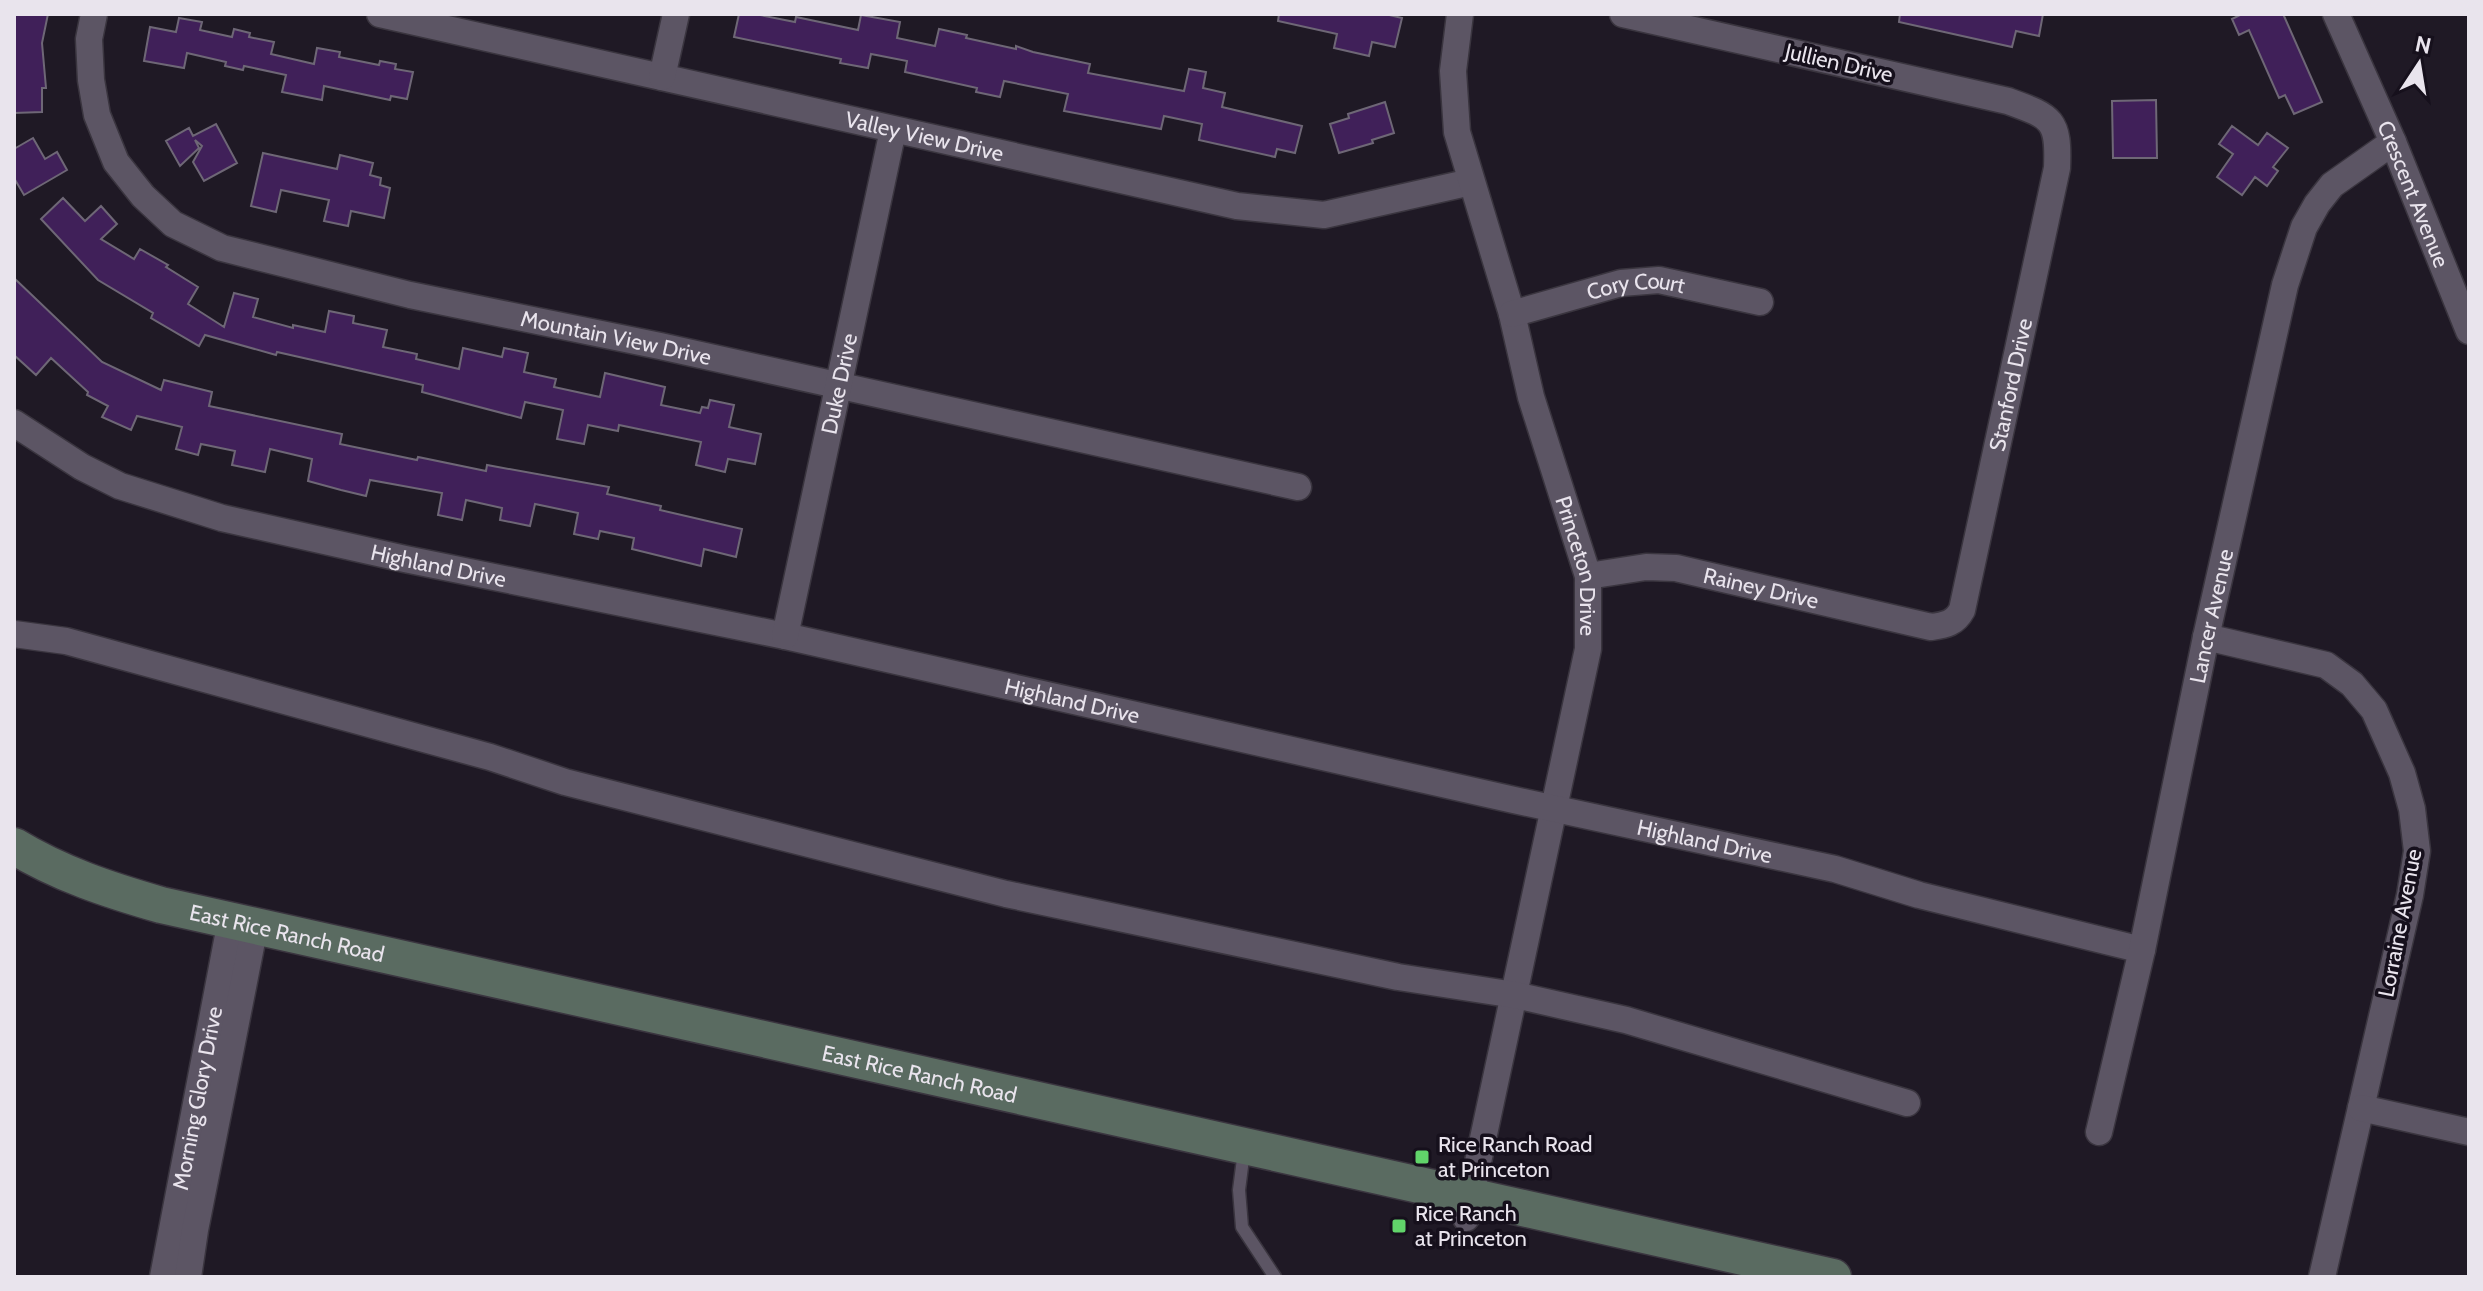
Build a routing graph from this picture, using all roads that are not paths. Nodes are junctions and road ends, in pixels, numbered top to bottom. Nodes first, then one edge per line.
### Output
1 (94, 14) edge
2 (380, 14) edge
3 (676, 14) edge
4 (1460, 14) edge
5 (1623, 14) edge
6 (2336, 14) edge
7 (662, 77) junction
8 (2051, 122) joint
9 (893, 130) junction
10 (2393, 142) junction
11 (1471, 182) junction
12 (1760, 302) dead end
13 (1512, 314) junction
14 (2469, 331) edge
15 (840, 387) junction
16 (14, 423) edge
17 (1298, 487) dead end
18 (1588, 576) junction
19 (1931, 627) joint
20 (14, 634) edge
21 (785, 636) junction
22 (2206, 637) junction
23 (1555, 807) junction
24 (14, 846) edge
25 (14, 863) edge
26 (242, 931) junction
27 (2142, 950) junction
28 (1515, 995) junction
29 (1907, 1103) dead end
30 (2361, 1108) junction
31 (2099, 1132) dead end
32 (2469, 1132) edge
33 (1243, 1158) junction
34 (1468, 1208) junction
35 (163, 1277) edge
36 (188, 1277) edge
37 (1275, 1277) edge
38 (1732, 1277) edge
39 (1833, 1277) edge
40 (2322, 1277) edge

1 - 15 street, Mountain View Drive
2 - 7 street, Valley View Drive
3 - 7 street
4 - 11 street, Princeton Drive
5 - 8 street, Jullien Drive
6 - 10 street, Crescent Avenue
7 - 9 street, Valley View Drive
8 - 19 street, Stanford Drive
9 - 11 street, Valley View Drive
9 - 15 street, Duke Drive
10 - 14 street, Crescent Avenue
10 - 22 street, Lancer Avenue
11 - 13 street, Princeton Drive
12 - 13 street, Cory Court
13 - 18 street, Princeton Drive
15 - 17 street, Mountain View Drive
15 - 21 street, Duke Drive
16 - 21 street, Highland Drive
18 - 19 street, Rainey Drive
18 - 23 street, Princeton Drive
20 - 28 street
21 - 23 street, Highland Drive
22 - 27 street, Lancer Avenue
22 - 30 street, Lorraine Avenue
23 - 27 street, Highland Drive
23 - 28 street, Princeton Drive
24 - 26 main road, East Rice Ranch Road
25 - 26 main road, East Rice Ranch Road
26 - 33 main road, East Rice Ranch Road
26 - 35 street, Morning Glory Drive
26 - 36 street, Morning Glory Drive
27 - 31 street, Lancer Avenue
28 - 29 street
28 - 34 street, Princeton Drive
30 - 32 street
30 - 40 street, Lorraine Avenue
33 - 34 main road, East Rice Ranch Road
33 - 37 lane
34 - 38 main road, East Rice Ranch Road
34 - 39 main road, East Rice Ranch Road

